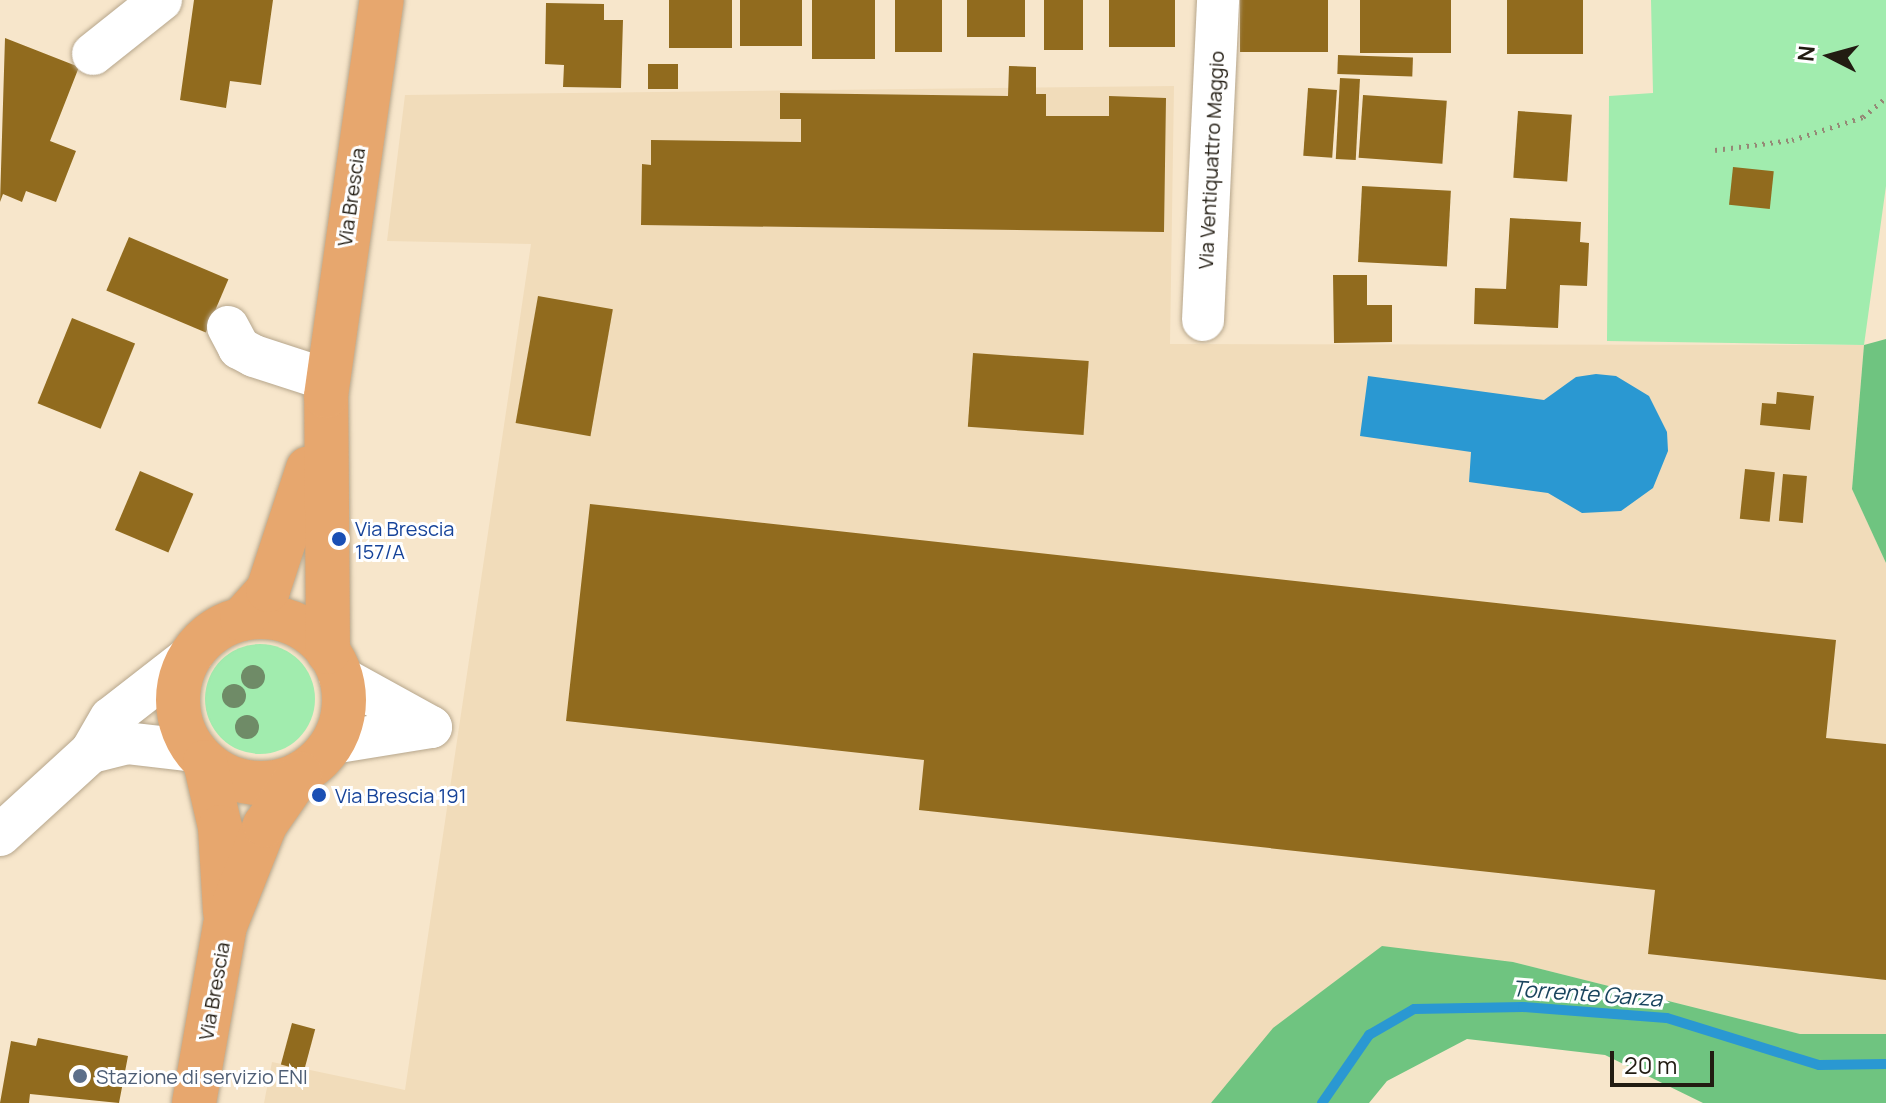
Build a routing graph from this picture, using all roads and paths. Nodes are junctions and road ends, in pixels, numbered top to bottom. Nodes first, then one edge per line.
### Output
1 (161, 0) edge
2 (171, 0) edge
3 (382, 0) edge
4 (1218, 0) edge
5 (167, 44) dead end
6 (93, 54) dead end
7 (1886, 98) edge
8 (1715, 150) dead end
9 (1203, 320) dead end
10 (228, 327) dead end
11 (327, 388) junction
12 (242, 619) junction
13 (192, 655) junction
14 (334, 664) junction
15 (332, 743) junction
16 (91, 752) junction
17 (200, 756) junction
18 (300, 774) junction
19 (0, 835) edge
20 (225, 926) junction
21 (194, 1103) edge

1 - 6 street
2 - 5 street
3 - 11 main road, Via Brescia
4 - 9 street, Via Ventiquattro Maggio
7 - 8 path
10 - 11 street
11 - 12 main road, Via Brescia
11 - 14 main road, Via Brescia
12 - 13 main road, Via Brescia
12 - 14 main road
13 - 16 street
13 - 17 main road, Via Brescia
14 - 15 main road, Via Brescia
14 - 15 street
15 - 18 main road, Via Brescia
16 - 17 street
16 - 19 street
17 - 18 main road
17 - 20 main road, Via Brescia
18 - 20 main road, Via Brescia
20 - 21 main road, Via Brescia

